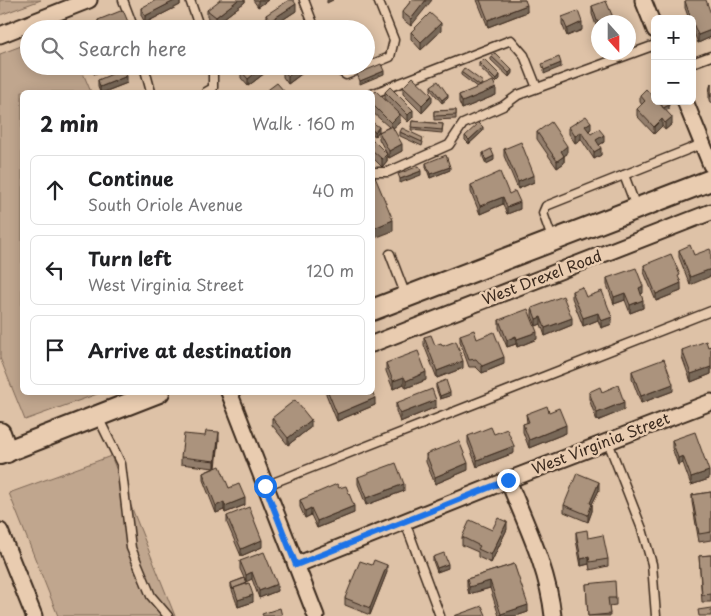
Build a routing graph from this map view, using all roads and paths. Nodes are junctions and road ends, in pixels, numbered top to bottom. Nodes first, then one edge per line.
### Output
1 (89, 0) edge
2 (123, 0) edge
3 (190, 0) edge
4 (304, 0) edge
5 (378, 0) edge
6 (643, 0) edge
7 (38, 20) edge
8 (131, 20) edge
9 (197, 20) edge
10 (312, 20) edge
11 (651, 20) edge
12 (20, 27) edge
13 (0, 35) edge
14 (651, 45) edge
15 (711, 56) edge
16 (696, 62) edge
17 (375, 63) edge
18 (146, 75) edge
19 (213, 75) edge
20 (537, 88) junction
21 (150, 90) edge
22 (210, 90) edge
23 (375, 93) edge
24 (687, 105) edge
25 (702, 144) junction
26 (711, 165) edge
27 (375, 172) edge
28 (624, 175) junction
29 (711, 180) edge
30 (637, 209) junction
31 (711, 212) edge
32 (553, 241) junction
33 (390, 254) dead end
34 (406, 297) junction
35 (375, 309) edge
36 (711, 311) edge
37 (375, 343) edge
38 (151, 395) edge
39 (230, 395) edge
40 (710, 406) edge
41 (98, 416) junction
42 (608, 442) junction
43 (2, 446) edge
44 (508, 480) junction
45 (265, 486) junction
46 (405, 522) junction
47 (0, 531) edge
48 (296, 565) junction
49 (34, 616) edge
50 (168, 616) edge
51 (316, 616) edge
52 (440, 616) edge
53 (553, 616) edge
54 (656, 616) edge

1 - 7 street
2 - 8 lane
3 - 9 lane
4 - 10 lane
5 - 17 lane
6 - 11 street
12 - 13 street
14 - 20 lane
15 - 16 lane
18 - 21 lane
19 - 22 lane
20 - 23 lane
20 - 27 lane
24 - 25 street
25 - 26 street
25 - 28 lane
28 - 30 lane
28 - 32 lane
29 - 30 street, West Drexel Road
30 - 32 street, West Drexel Road
31 - 37 street, West Drexel Road
32 - 34 street, West Drexel Road
33 - 34 lane
34 - 35 street, West Drexel Road
36 - 45 lane
38 - 41 street
39 - 45 street
40 - 42 street, West Virginia Street
41 - 43 street
41 - 50 lane
42 - 44 street, West Virginia Street
42 - 54 lane
44 - 46 street, West Virginia Street
44 - 53 street
45 - 48 street
46 - 48 street, West Virginia Street
46 - 52 lane
47 - 49 street
48 - 51 street

